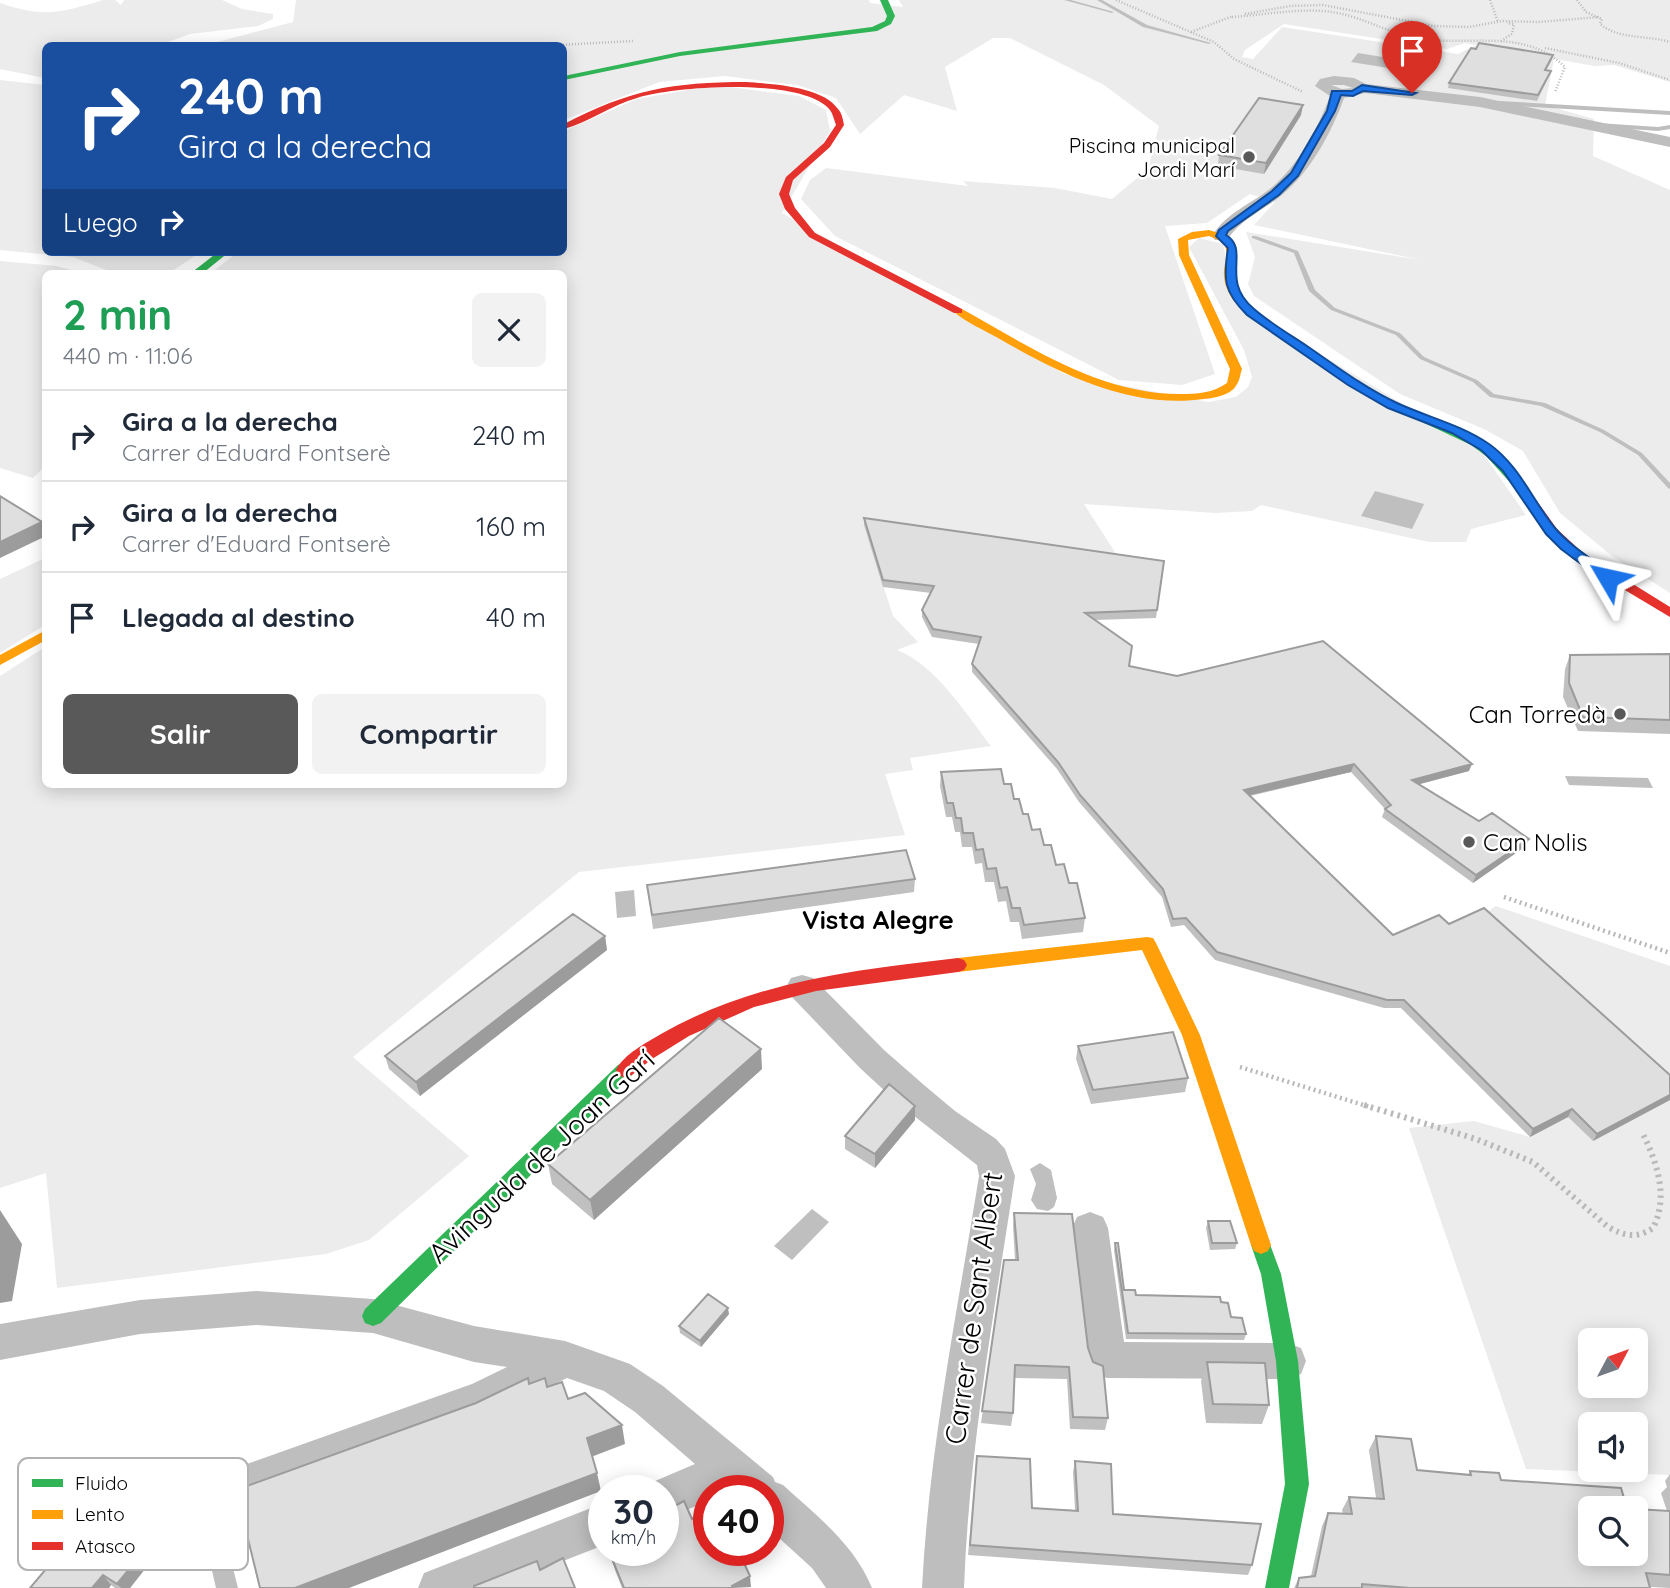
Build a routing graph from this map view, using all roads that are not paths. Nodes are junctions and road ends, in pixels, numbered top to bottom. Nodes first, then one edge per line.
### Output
1 (884, 0) edge
2 (567, 77) edge
3 (1480, 102) junction
4 (1670, 113) edge
5 (1575, 123) junction
6 (567, 126) edge
7 (1670, 127) edge
8 (1670, 142) edge
9 (1221, 236) junction
10 (219, 256) edge
11 (200, 270) edge
12 (1670, 613) edge
13 (42, 636) edge
14 (0, 661) edge
15 (802, 987) junction
16 (1090, 1228) dead end
17 (373, 1316) junction
18 (0, 1342) edge
19 (565, 1359) junction
20 (1287, 1361) junction
21 (739, 1475) edge
22 (248, 1484) edge
23 (784, 1514) edge
24 (588, 1530) edge
25 (223, 1570) edge
26 (227, 1588) edge
27 (439, 1588) edge
28 (851, 1588) edge
29 (943, 1588) edge
30 (1277, 1588) edge

1 - 2 street
3 - 4 lane
3 - 5 street
3 - 9 street
5 - 7 lane
5 - 8 street
6 - 9 street
9 - 12 street
10 - 11 street
13 - 14 street
15 - 17 street, Avinguda de Joan Garí
15 - 20 street, Avinguda de Joan Garí
15 - 29 street, Carrer de Sant Albert
16 - 20 street
17 - 18 street
17 - 19 street
19 - 21 street
19 - 22 street
20 - 30 street
23 - 28 street
24 - 27 street
25 - 26 lane

